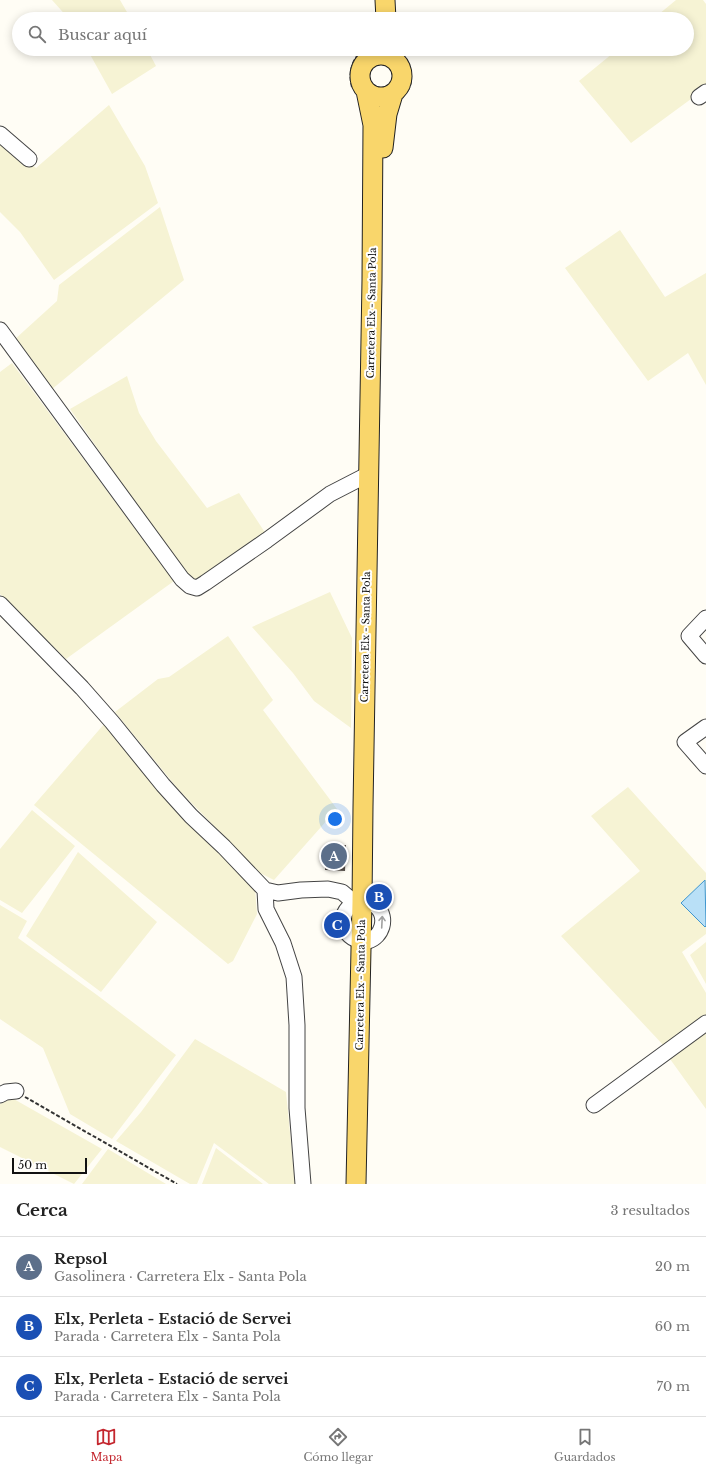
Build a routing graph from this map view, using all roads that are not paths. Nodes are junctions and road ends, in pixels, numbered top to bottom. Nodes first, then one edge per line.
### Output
1 (378, 0) edge
2 (385, 0) edge
3 (377, 12) edge
4 (386, 12) edge
5 (369, 56) edge
6 (394, 56) edge
7 (366, 91) junction
8 (392, 94) junction
9 (0, 134) edge
10 (28, 159) dead end
11 (0, 330) edge
12 (368, 476) junction
13 (0, 604) edge
14 (706, 618) edge
15 (706, 656) edge
16 (706, 727) edge
17 (706, 766) edge
18 (265, 890) junction
19 (362, 902) junction
20 (364, 941) junction
21 (706, 1023) edge
22 (16, 1091) road end
23 (0, 1095) edge
24 (594, 1105) dead end
25 (303, 1184) edge
26 (356, 1184) edge
27 (362, 1184) edge

1 - 3 main road
2 - 4 main road
5 - 7 main road
6 - 8 main road
7 - 8 main road
7 - 12 main road, Carretera Elx - Santa Pola
8 - 19 main road, Carretera Elx - Santa Pola
9 - 10 street
11 - 12 street
12 - 19 main road, Carretera Elx - Santa Pola
13 - 18 street
14 - 15 street
16 - 17 street
18 - 19 street
18 - 25 street
19 - 20 main road, Carretera Elx - Santa Pola
19 - 20 street
20 - 26 main road, Carretera Elx - Santa Pola
20 - 27 main road, Carretera Elx - Santa Pola
21 - 24 street
22 - 23 street

